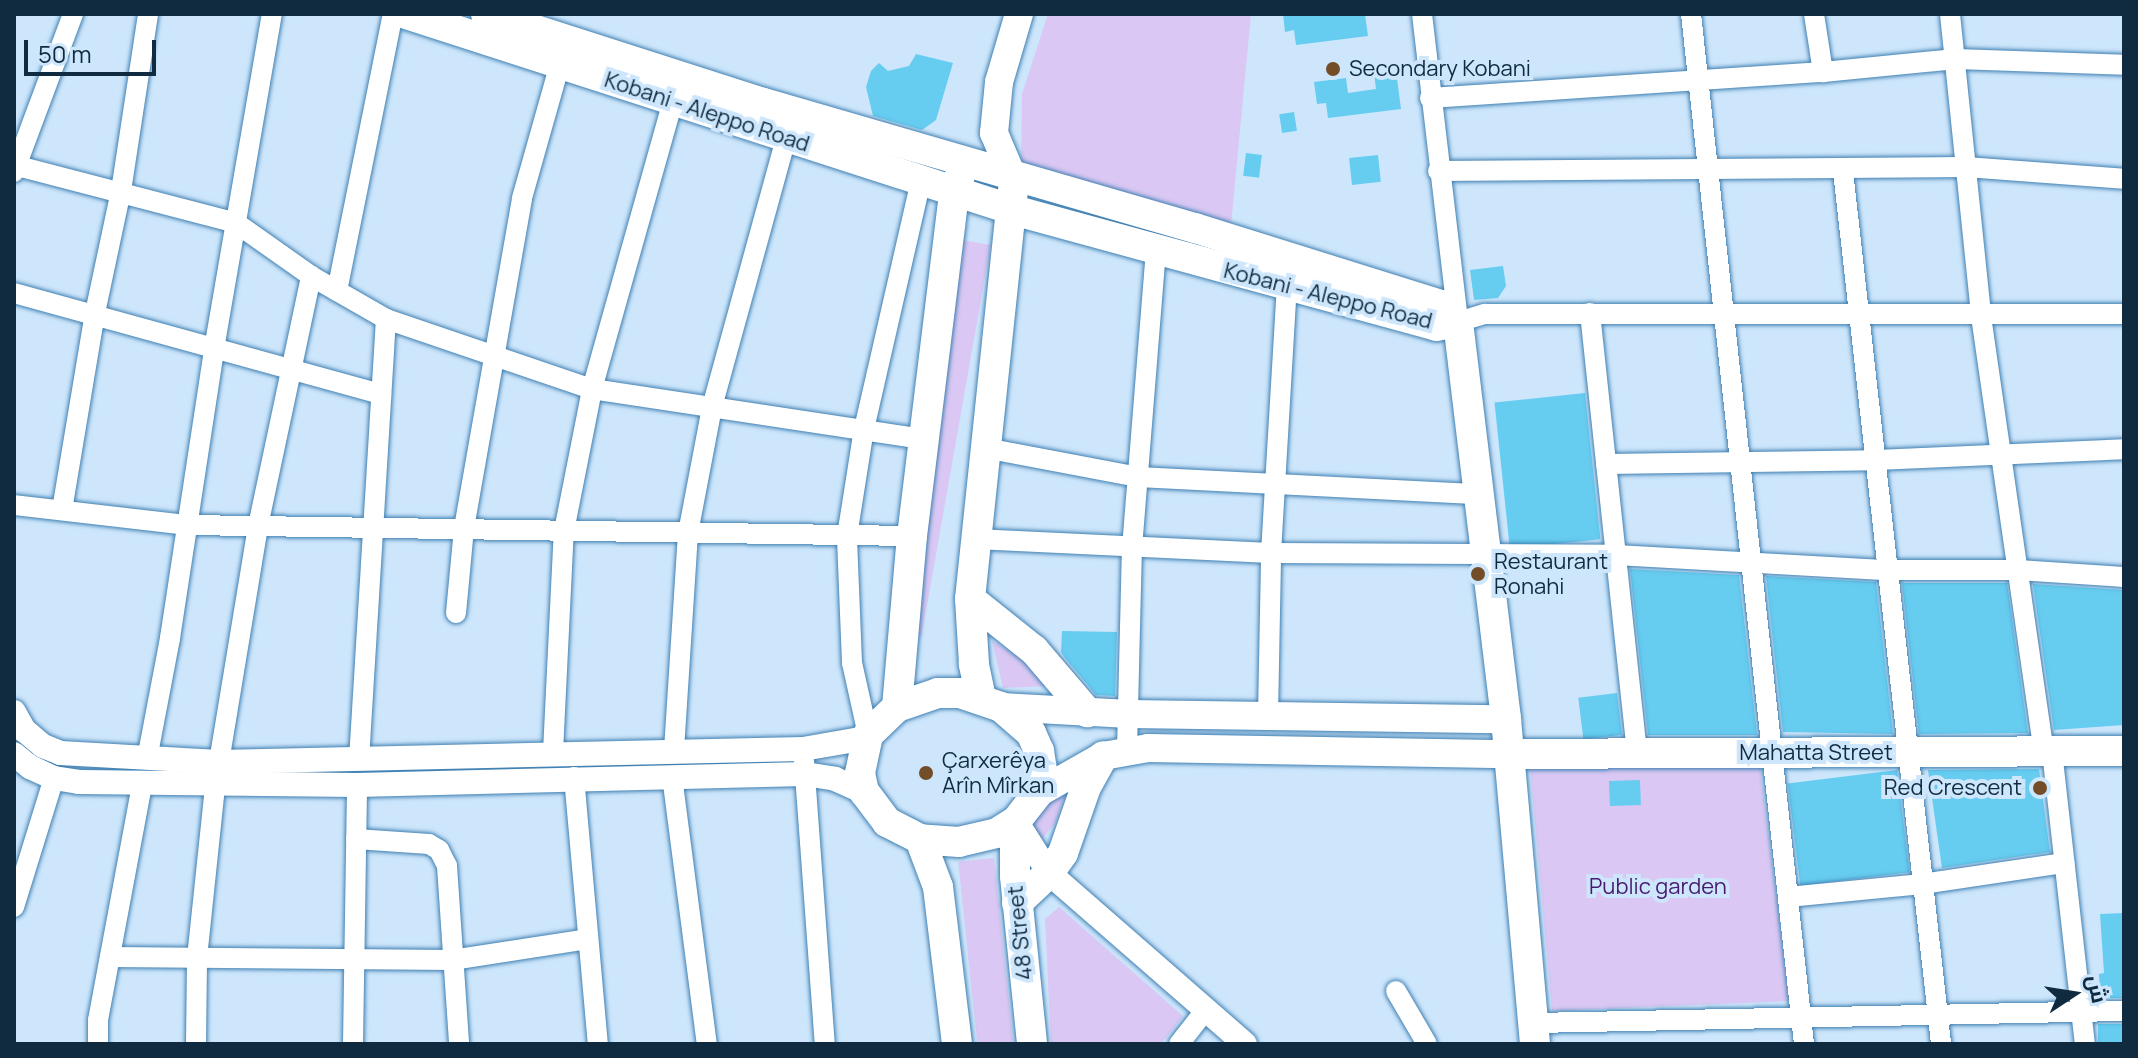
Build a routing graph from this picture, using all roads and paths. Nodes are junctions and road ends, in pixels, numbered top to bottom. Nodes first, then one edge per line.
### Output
1 (73, 14) edge
2 (148, 14) edge
3 (272, 14) edge
4 (393, 14) edge
5 (406, 14) edge
6 (486, 14) edge
7 (1019, 14) edge
8 (1422, 14) edge
9 (1691, 14) edge
10 (1814, 14) edge
11 (1950, 14) edge
12 (1956, 59) junction
13 (560, 64) junction
14 (2124, 65) edge
15 (1823, 72) junction
16 (1698, 81) junction
17 (1430, 98) junction
18 (673, 101) junction
19 (994, 133) junction
20 (786, 138) junction
21 (964, 163) junction
22 (15, 167) edge
23 (1966, 167) junction
24 (1707, 168) junction
25 (1438, 171) junction
26 (1843, 171) junction
27 (1013, 178) junction
28 (2124, 179) edge
29 (921, 181) junction
30 (121, 191) junction
31 (954, 192) junction
32 (1013, 210) junction
33 (236, 223) junction
34 (1156, 250) junction
35 (311, 276) junction
36 (1287, 287) junction
37 (337, 291) junction
38 (14, 293) edge
39 (95, 313) junction
40 (1590, 313) junction
41 (1724, 314) junction
42 (1859, 314) junction
43 (2124, 314) edge
44 (1981, 316) junction
45 (386, 319) junction
46 (1458, 322) junction
47 (214, 349) junction
48 (496, 357) junction
49 (291, 372) junction
50 (592, 389) junction
51 (381, 394) junction
52 (712, 407) junction
53 (864, 429) junction
54 (924, 439) junction
55 (985, 448) junction
56 (2124, 449) edge
57 (2001, 456) junction
58 (1876, 460) junction
59 (1740, 461) junction
60 (1606, 464) junction
61 (1138, 477) junction
62 (1275, 485) junction
63 (1479, 494) junction
64 (14, 505) edge
65 (62, 510) junction
66 (187, 525) junction
67 (258, 526) junction
68 (373, 526) junction
69 (464, 528) junction
70 (564, 531) junction
71 (688, 533) junction
72 (847, 536) junction
73 (912, 536) junction
74 (975, 539) junction
75 (1132, 548) junction
76 (1271, 553) junction
77 (1616, 555) junction
78 (1486, 556) junction
79 (1751, 562) junction
80 (1888, 570) junction
81 (2018, 570) junction
82 (2124, 577) edge
83 (970, 599) junction
84 (456, 613) dead end
85 (991, 702) junction
86 (897, 707) junction
87 (14, 712) edge
88 (1087, 712) junction
89 (1129, 714) junction
90 (1268, 716) junction
91 (1506, 719) junction
92 (868, 737) junction
93 (43, 746) junction
94 (803, 749) junction
95 (674, 750) junction
96 (2048, 751) junction
97 (2124, 751) edge
98 (553, 752) junction
99 (1115, 753) junction
100 (1908, 753) junction
101 (1508, 754) junction
102 (1772, 754) junction
103 (1637, 755) junction
104 (147, 759) junction
105 (359, 760) junction
106 (22, 761) edge
107 (217, 774) junction
108 (805, 774) junction
109 (672, 776) junction
110 (574, 777) junction
111 (54, 778) junction
112 (142, 784) junction
113 (357, 785) junction
114 (864, 792) junction
115 (1038, 793) junction
116 (1015, 822) junction
117 (356, 839) junction
118 (920, 839) junction
119 (2064, 863) junction
120 (1049, 873) junction
121 (1922, 884) junction
122 (1788, 897) junction
123 (1017, 903) junction
124 (14, 907) edge
125 (587, 939) junction
126 (110, 957) junction
127 (197, 958) junction
128 (353, 959) junction
129 (452, 960) junction
130 (1396, 991) dead end
131 (2124, 1011) edge
132 (1204, 1012) junction
133 (2080, 1012) junction
134 (1938, 1015) junction
135 (1801, 1018) junction
136 (1534, 1033) edge
137 (98, 1044) edge
138 (196, 1044) edge
139 (353, 1044) edge
140 (459, 1044) edge
141 (598, 1044) edge
142 (707, 1044) edge
143 (825, 1044) edge
144 (957, 1044) edge
145 (1032, 1044) edge
146 (1179, 1044) edge
147 (1245, 1044) edge
148 (1427, 1044) edge
149 (1804, 1044) edge
150 (1941, 1044) edge
151 (2085, 1044) edge

1 - 22 street
2 - 30 street
3 - 33 street
4 - 37 street
5 - 13 main road, Kobani - Aleppo Road
6 - 21 main road, Kobani - Aleppo Road
7 - 19 main road
8 - 17 street
9 - 16 street
10 - 15 street
11 - 12 street
12 - 14 street
12 - 15 street
12 - 23 street
13 - 18 main road, Kobani - Aleppo Road
13 - 48 street
15 - 16 street
16 - 17 street
16 - 24 street
17 - 25 street
18 - 20 main road, Kobani - Aleppo Road
18 - 50 street
19 - 21 main road
19 - 27 main road
20 - 29 main road, Kobani - Aleppo Road
20 - 52 street
21 - 27 main road, Kobani - Aleppo Road
21 - 31 main road
22 - 30 street
23 - 26 street
23 - 28 street
23 - 44 street
24 - 25 street
24 - 26 street
24 - 41 street
25 - 46 street
26 - 42 street
27 - 32 main road
27 - 46 main road, Kobani - Aleppo Road
29 - 31 main road, Kobani - Aleppo Road
29 - 53 street
30 - 33 street
30 - 39 street
31 - 32 main road, Kobani - Aleppo Road
31 - 54 main road
32 - 34 main road, Kobani - Aleppo Road
32 - 55 main road
33 - 35 street
33 - 47 street
34 - 36 main road, Kobani - Aleppo Road
34 - 61 street
35 - 37 street
35 - 49 street
36 - 46 main road, Kobani - Aleppo Road
36 - 62 street
37 - 45 street
38 - 39 street
39 - 47 street
39 - 65 street
40 - 41 street
40 - 46 street
40 - 60 street
41 - 42 street
41 - 59 street
42 - 44 street
42 - 58 street
43 - 44 street
44 - 57 street
45 - 48 street
45 - 51 street
46 - 63 main road
47 - 49 street
47 - 66 street
48 - 50 street
48 - 69 street
49 - 51 street
49 - 67 street
50 - 52 street
50 - 70 street
51 - 68 street
52 - 53 street
52 - 71 street
53 - 54 street
53 - 72 street
54 - 73 main road
55 - 61 street
55 - 74 main road
56 - 57 street
57 - 58 street
57 - 81 street
58 - 59 street
58 - 80 street
59 - 60 street
59 - 79 street
60 - 77 street
61 - 62 street
61 - 75 street
62 - 63 street
62 - 76 street
63 - 78 main road
64 - 65 street
65 - 66 street
66 - 67 street
66 - 104 street
67 - 68 street
67 - 107 street
68 - 69 street
68 - 105 street
69 - 70 street
69 - 84 street
70 - 71 street
70 - 98 street
71 - 72 street
71 - 95 street
72 - 73 street
72 - 92 street
73 - 86 main road
74 - 75 street
74 - 83 main road
75 - 76 street
75 - 89 street
76 - 78 street
76 - 90 street
77 - 78 street
77 - 79 street
77 - 103 street
78 - 91 main road
79 - 80 street
79 - 102 street
80 - 81 street
80 - 100 street
81 - 82 street
81 - 96 street
83 - 85 main road
83 - 88 main road
85 - 86 main road
85 - 88 main road
85 - 115 main road
86 - 92 main road
87 - 93 street
88 - 89 main road
89 - 90 main road
89 - 99 street
90 - 91 main road
91 - 101 main road
92 - 94 street
92 - 114 main road
93 - 104 street
93 - 106 street
94 - 95 street
94 - 108 street
95 - 98 street
96 - 97 main road, Mahatta Street
96 - 100 main road, Mahatta Street
96 - 119 street
98 - 105 street
99 - 101 main road
99 - 115 main road
99 - 120 main road
100 - 102 main road, Mahatta Street
100 - 121 street
101 - 103 main road, Mahatta Street
101 - 136 main road
102 - 103 main road, Mahatta Street
102 - 122 street
104 - 107 street
105 - 107 street
106 - 111 street
107 - 112 street
107 - 113 street
107 - 127 street
108 - 109 street
108 - 114 street
108 - 143 street
109 - 110 street
109 - 142 street
110 - 113 street
110 - 125 street
111 - 112 street
111 - 124 street
112 - 126 street
113 - 117 street
114 - 118 main road
115 - 116 main road
116 - 118 main road
116 - 120 street
116 - 123 main road, 48 Street
117 - 128 street
117 - 129 street
118 - 144 main road
119 - 121 street
119 - 133 street
120 - 123 main road
120 - 132 street
121 - 122 street
121 - 134 street
122 - 135 street
123 - 145 main road, 48 Street
125 - 129 street
125 - 141 street
126 - 127 street
126 - 137 street
127 - 128 street
127 - 138 street
128 - 129 street
128 - 139 street
129 - 140 street
130 - 148 street
131 - 133 street
132 - 146 street
132 - 147 street
133 - 134 street
133 - 151 street
134 - 135 street
134 - 150 street
135 - 136 street
135 - 149 street

